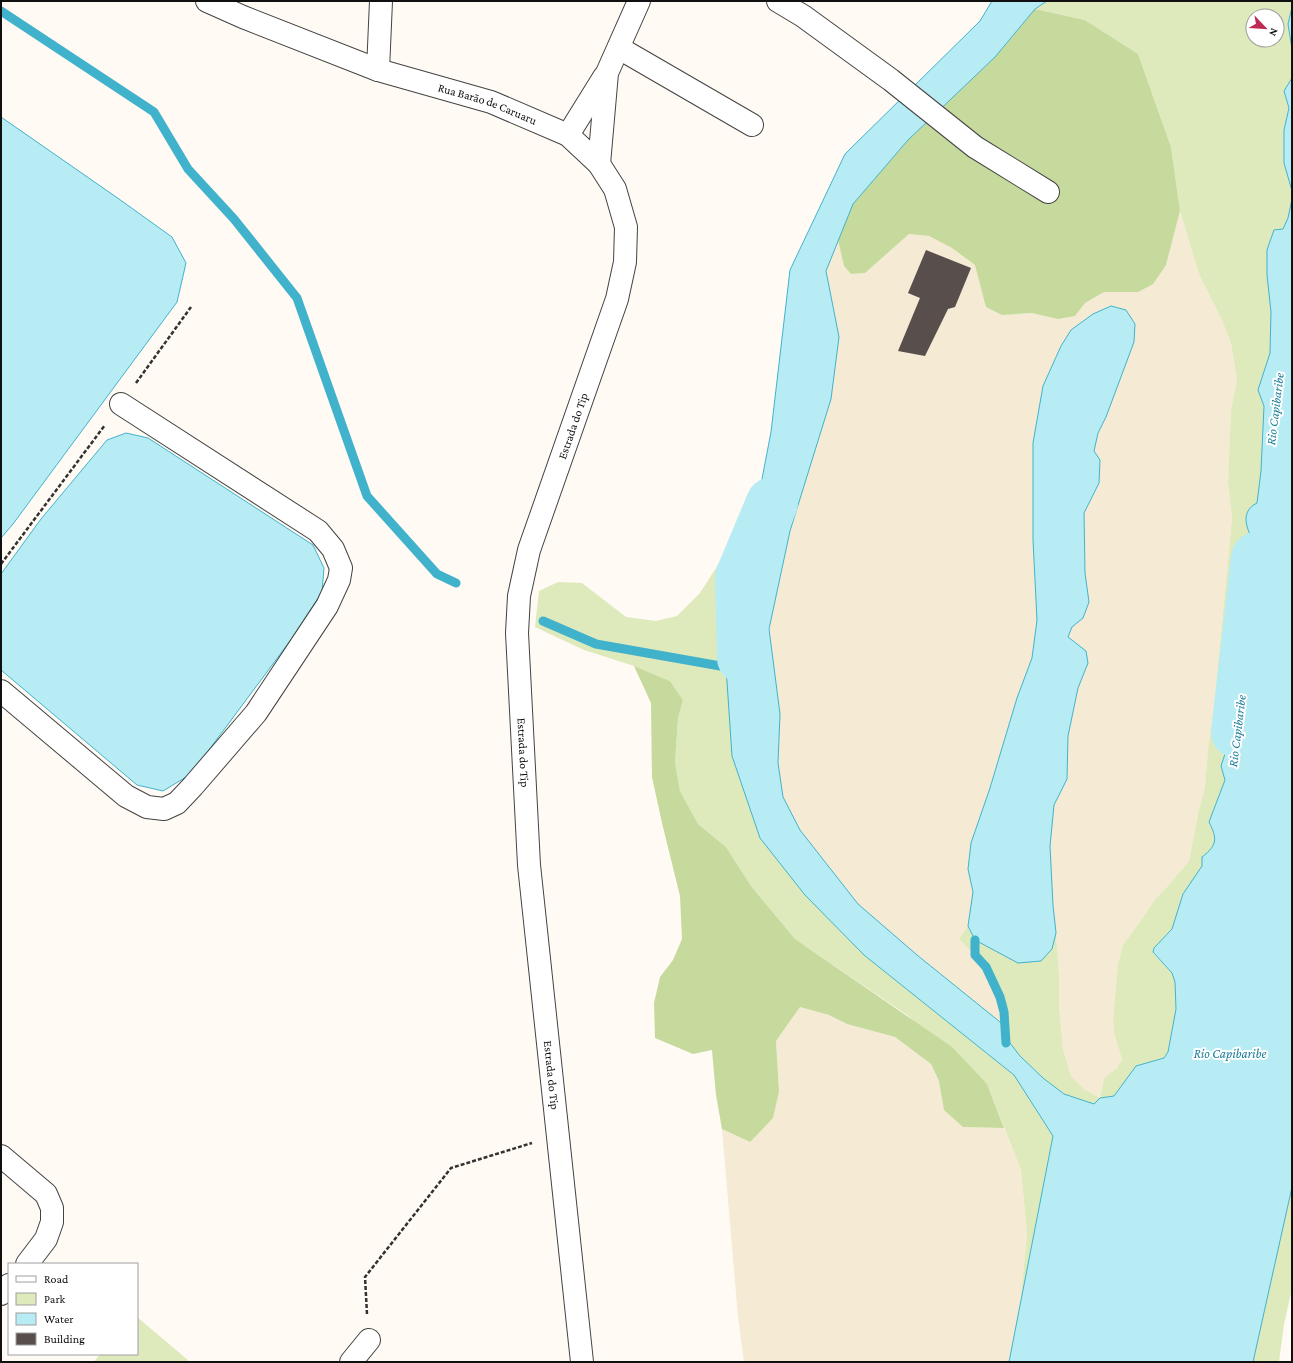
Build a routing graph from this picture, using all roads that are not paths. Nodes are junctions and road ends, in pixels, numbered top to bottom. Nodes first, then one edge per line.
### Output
1 (207, 1) edge
2 (381, 1) edge
3 (639, 1) edge
4 (778, 1) edge
5 (619, 48) junction
6 (378, 70) junction
7 (607, 73) junction
8 (752, 125) dead end
9 (568, 135) junction
10 (599, 164) junction
11 (1048, 192) dead end
12 (121, 404) road end
13 (1, 691) edge
14 (1, 1156) edge
15 (28, 1263) edge
16 (8, 1286) edge
17 (1, 1294) edge
18 (369, 1340) road end
19 (351, 1362) edge
20 (582, 1362) edge

1 - 6 street, Rua Barão de Caruaru
2 - 6 street
3 - 5 street
4 - 11 street
5 - 7 street
5 - 8 street
6 - 9 street, Rua Barão de Caruaru
7 - 9 street
7 - 10 street
9 - 10 street, Rua Barão de Caruaru
10 - 20 street, Estrada do Tip
12 - 13 street
14 - 15 street
16 - 17 street
18 - 19 street

